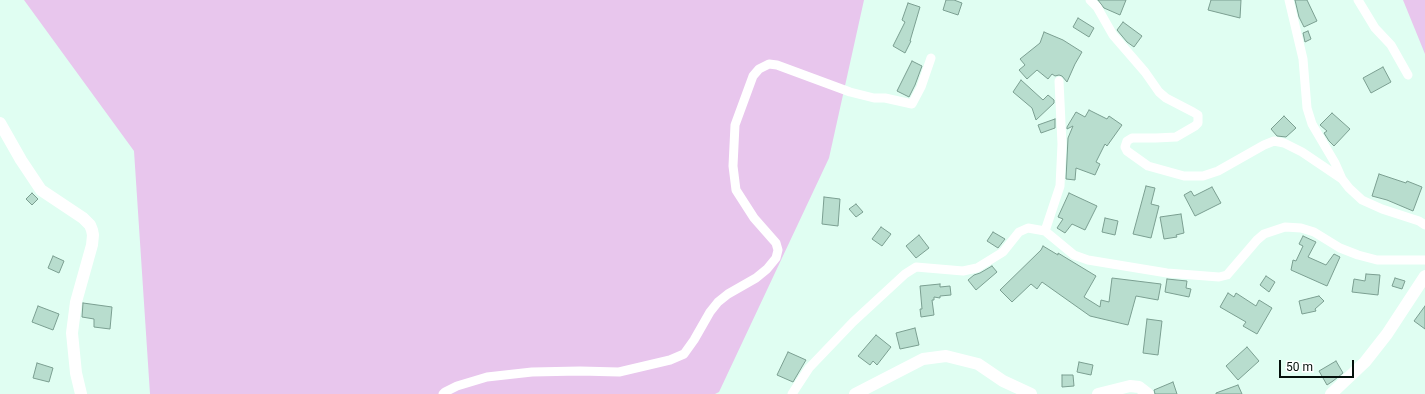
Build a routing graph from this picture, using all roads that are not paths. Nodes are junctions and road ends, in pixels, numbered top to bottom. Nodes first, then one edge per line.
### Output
1 (1090, 0) edge
2 (1289, 0) edge
3 (1358, 0) edge
4 (931, 58) dead end
5 (1408, 75) dead end
6 (1059, 81) dead end
7 (0, 123) edge
8 (1342, 179) junction
9 (1425, 225) edge
10 (1045, 231) junction
11 (1425, 260) edge
12 (1425, 276) edge
13 (81, 394) edge
14 (443, 394) edge
15 (792, 394) edge
16 (855, 394) edge
17 (1031, 394) edge
18 (1098, 394) edge
19 (1148, 394) edge
20 (1331, 394) edge

1 - 8 street
2 - 8 street
3 - 5 street
4 - 14 street
6 - 10 street
7 - 13 street
8 - 9 street
10 - 11 street
10 - 15 street
12 - 20 street
16 - 17 street
18 - 19 street

